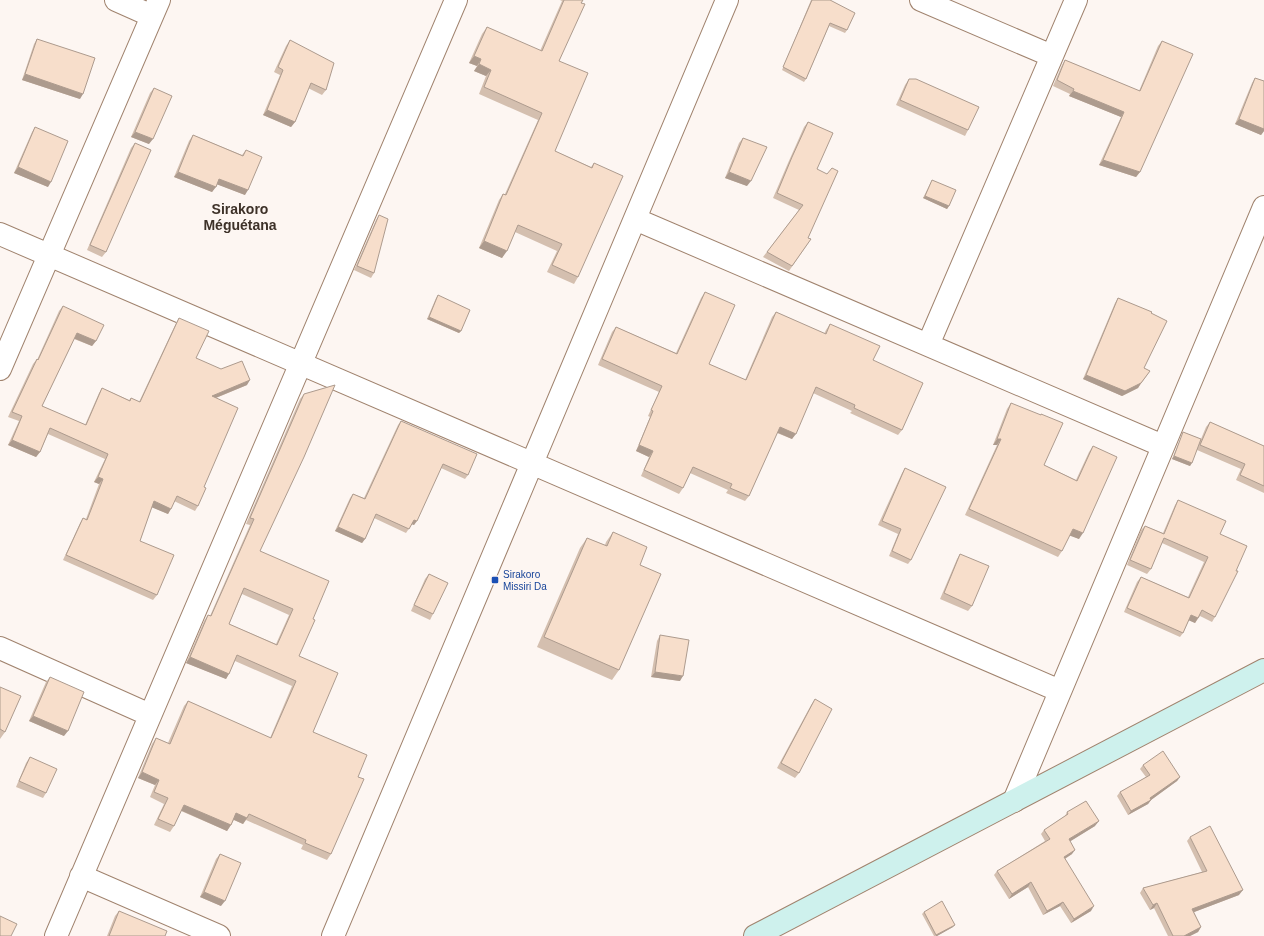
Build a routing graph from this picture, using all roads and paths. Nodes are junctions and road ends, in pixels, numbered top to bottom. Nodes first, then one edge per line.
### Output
1 (116, 0) edge
2 (456, 0) edge
3 (727, 0) edge
4 (920, 0) edge
5 (1076, 0) edge
6 (156, 8) edge
7 (1052, 56) junction
8 (1264, 207) edge
9 (635, 219) junction
10 (0, 234) edge
11 (49, 256) junction
12 (928, 345) junction
13 (300, 364) junction
14 (0, 369) edge
15 (1163, 446) junction
16 (532, 464) junction
17 (0, 648) edge
18 (1264, 670) edge
19 (1060, 691) junction
20 (150, 715) junction
21 (1014, 801) junction
22 (81, 876) junction
23 (56, 936) edge
24 (219, 936) edge
25 (333, 936) edge
26 (755, 936) edge

1 - 6 street
2 - 13 street
3 - 9 street
4 - 7 street
5 - 7 street
6 - 11 street
7 - 12 street
8 - 15 street
9 - 12 street
9 - 16 street
10 - 11 street
11 - 13 street
11 - 14 street
12 - 15 street
13 - 16 street
13 - 20 street
15 - 19 street
16 - 19 street
16 - 25 street
17 - 20 street
18 - 21 street
19 - 21 street
20 - 22 street
21 - 26 street
22 - 23 street
22 - 24 street

